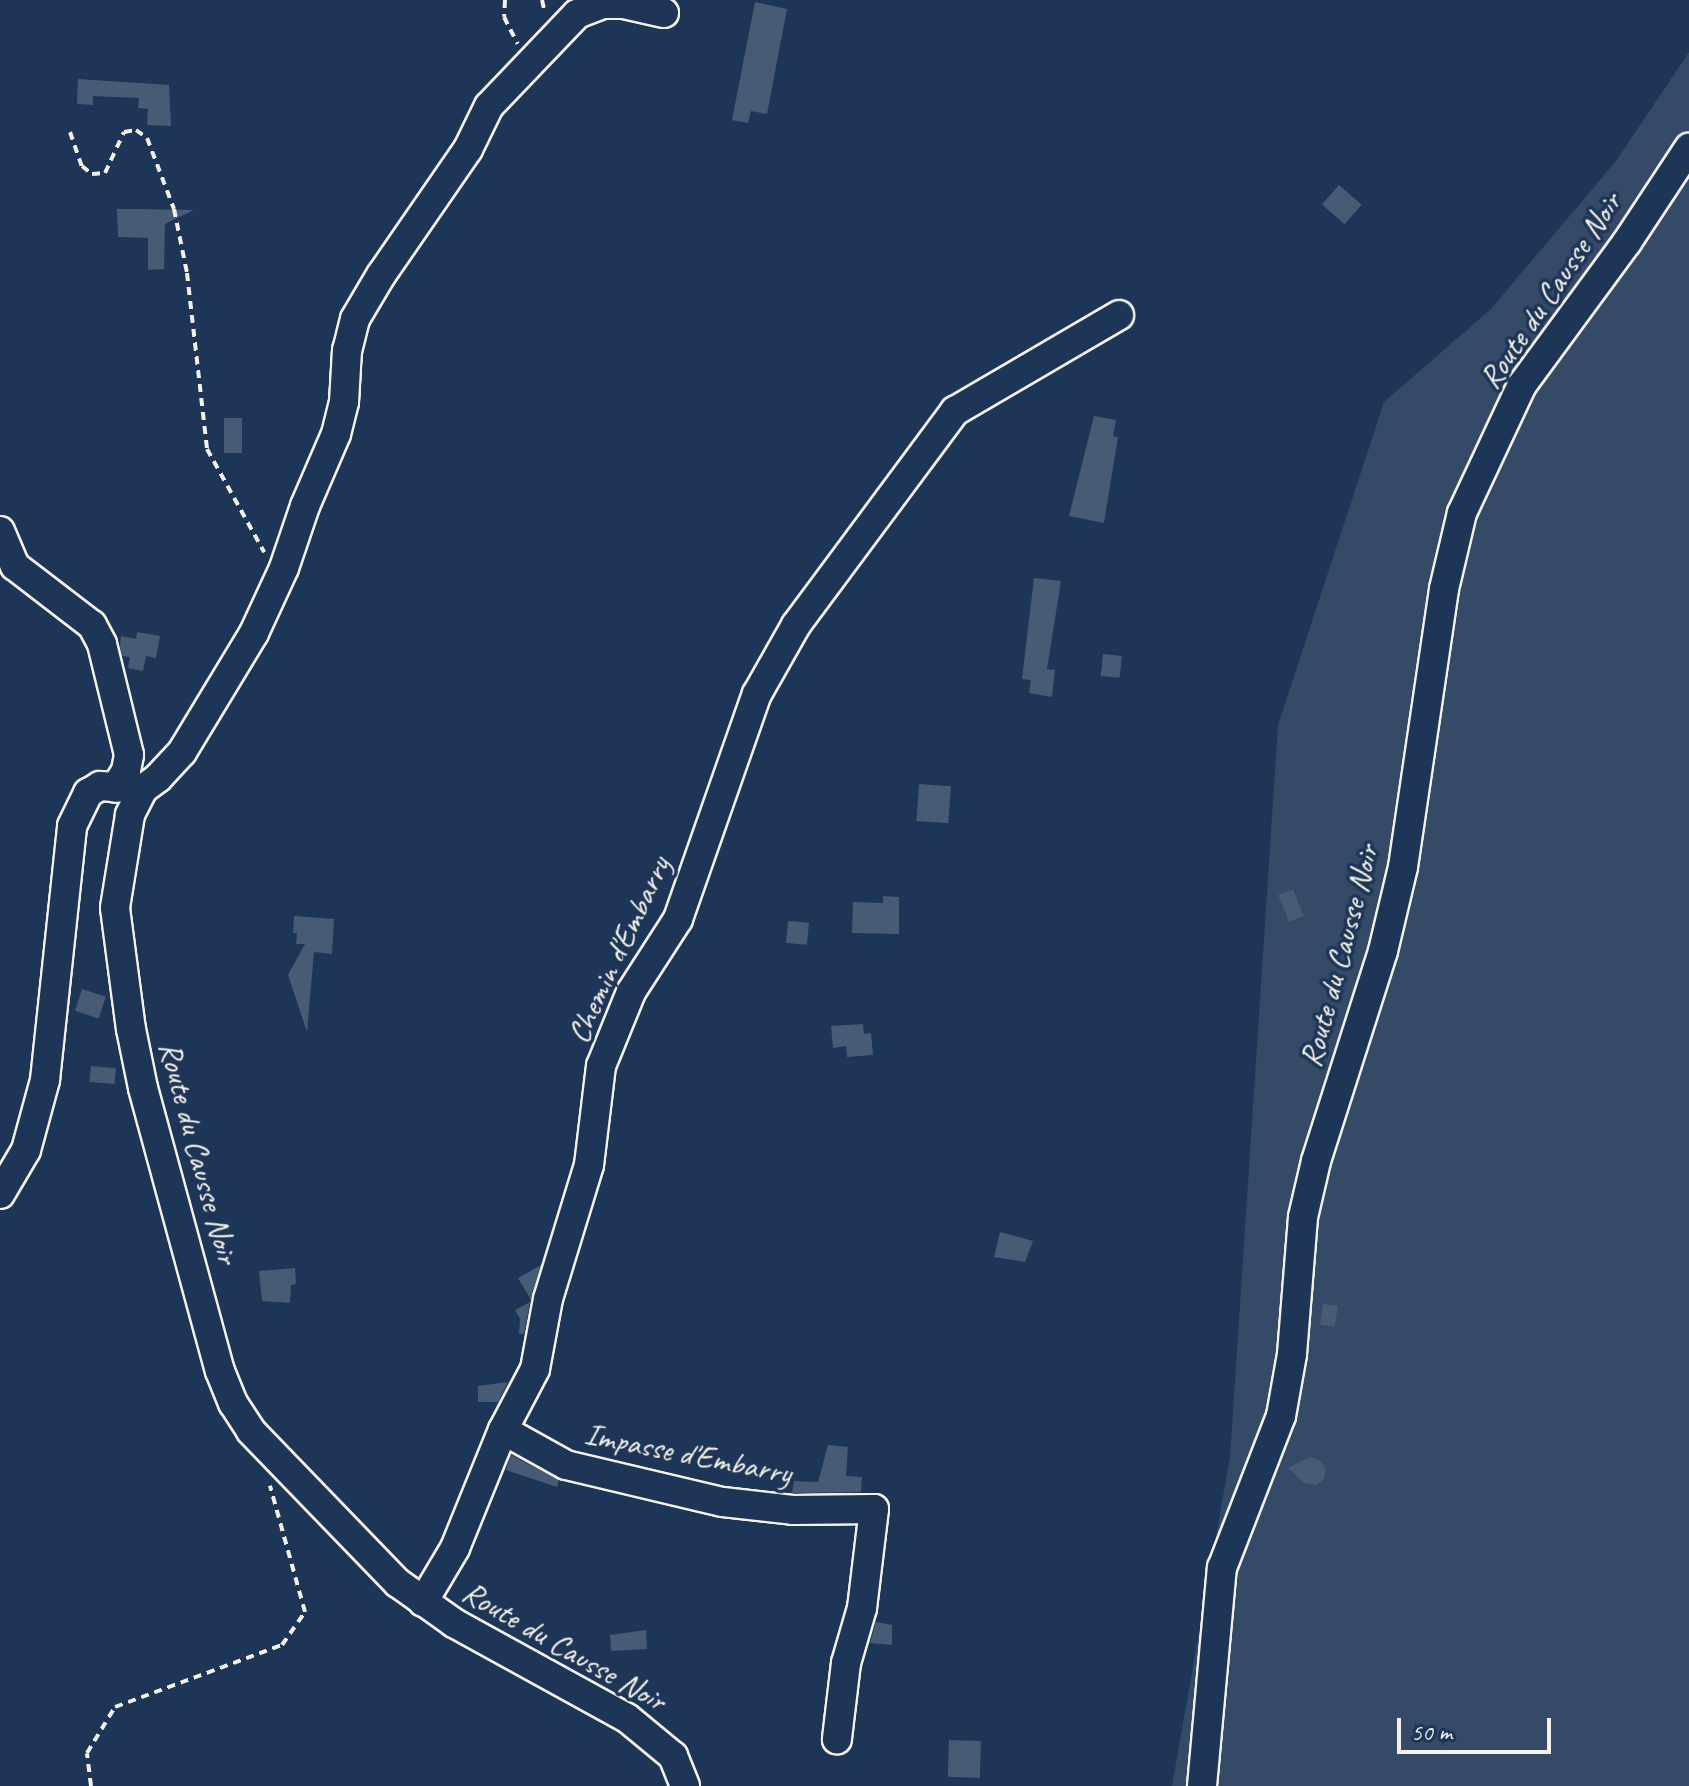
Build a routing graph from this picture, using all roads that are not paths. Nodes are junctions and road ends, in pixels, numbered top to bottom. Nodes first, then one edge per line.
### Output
1 (664, 13) dead end
2 (1689, 148) edge
3 (1119, 315) dead end
4 (0, 531) edge
5 (129, 789) junction
6 (0, 1194) edge
7 (503, 1430) junction
8 (423, 1602) junction
9 (837, 1739) dead end
10 (685, 1786) edge
11 (1202, 1786) edge

1 - 5 street
2 - 11 street, Route du Causse Noir
3 - 7 street, Chemin d'Embarry
4 - 5 street, Route du Causse Noir
5 - 6 street
5 - 8 street, Route du Causse Noir
7 - 8 street, Chemin d'Embarry
7 - 9 street, Impasse d'Embarry
8 - 10 street, Route du Causse Noir

